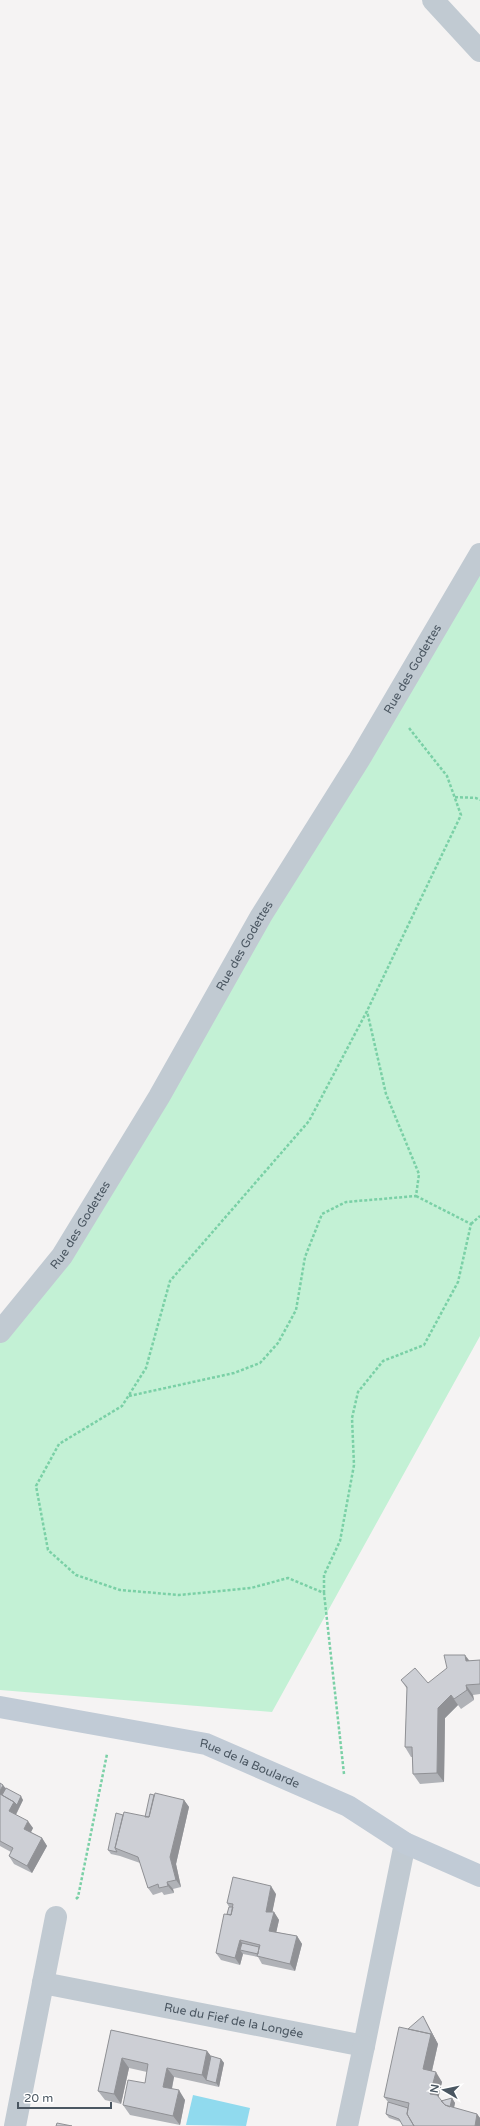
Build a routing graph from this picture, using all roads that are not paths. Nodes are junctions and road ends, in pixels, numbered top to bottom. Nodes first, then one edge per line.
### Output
1 (433, 0) edge
2 (480, 51) edge
3 (480, 554) edge
4 (0, 1332) edge
5 (0, 1706) edge
6 (405, 1843) junction
7 (480, 1876) edge
8 (56, 1917) road end
9 (43, 1983) junction
10 (364, 2046) junction
11 (15, 2126) edge
12 (347, 2126) edge

1 - 2 street
3 - 4 street, Rue des Godettes
5 - 6 street, Rue de la Boularde
6 - 7 street, Rue de la Boularde
6 - 10 street
8 - 9 street
9 - 10 street, Rue du Fief de la Longée
9 - 11 street
10 - 12 street

